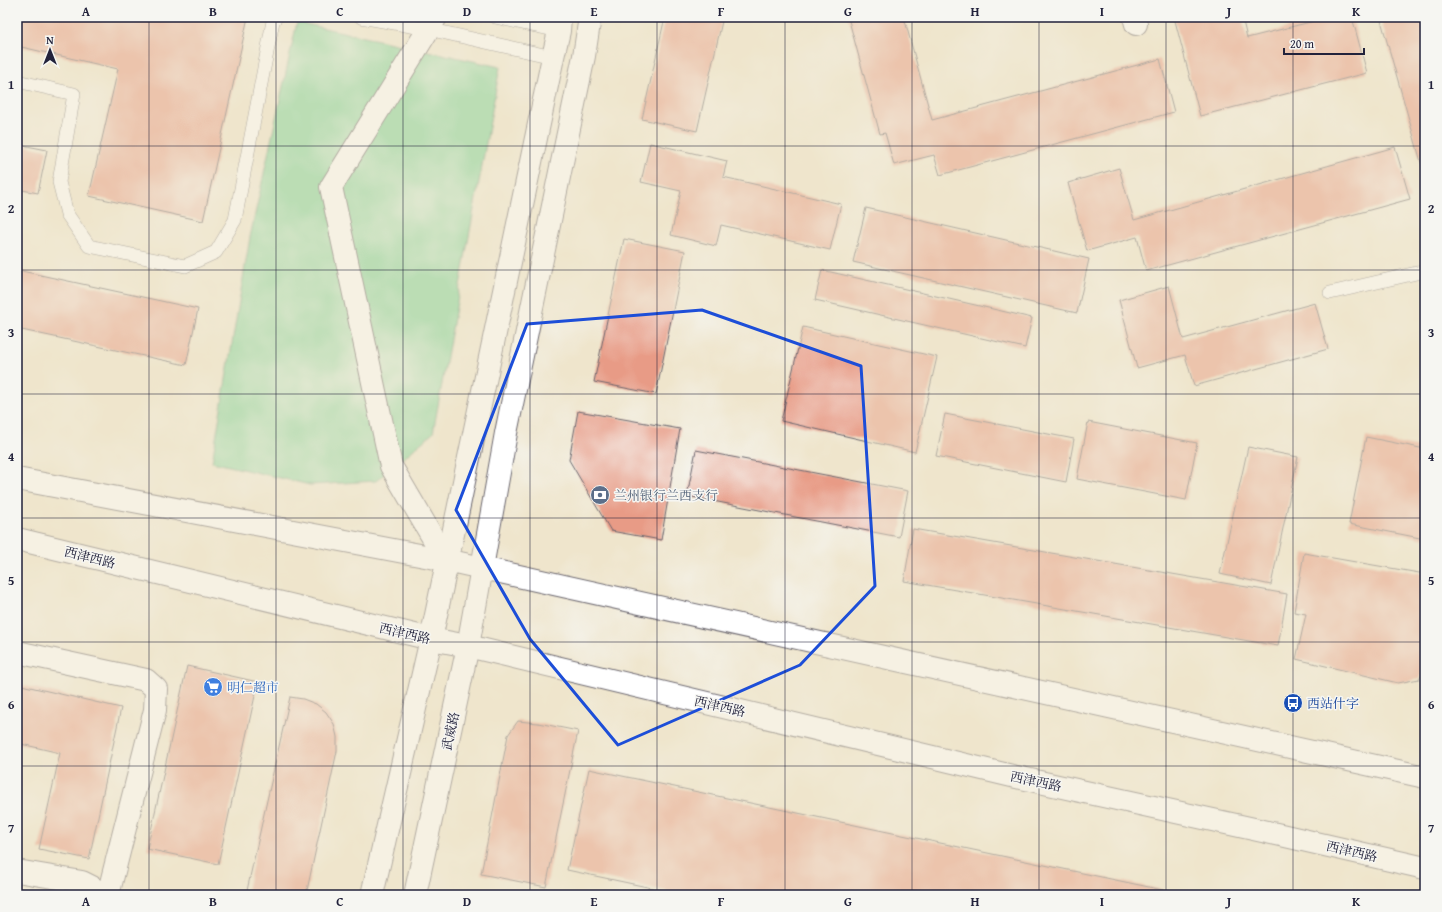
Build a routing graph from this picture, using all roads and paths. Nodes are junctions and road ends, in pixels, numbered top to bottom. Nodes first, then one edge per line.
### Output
1 (276, 17) edge
2 (361, 17) edge
3 (495, 17) edge
4 (590, 17) edge
5 (432, 23) edge
6 (559, 24) edge
7 (553, 57) junction
8 (17, 81) edge
9 (1425, 271) edge
10 (1330, 294) dead end
11 (17, 479) edge
12 (17, 539) edge
13 (446, 560) junction
14 (483, 568) junction
15 (431, 639) junction
16 (468, 646) junction
17 (17, 652) edge
18 (1425, 777) edge
19 (1425, 868) edge
20 (17, 871) edge
21 (98, 895) edge
22 (108, 895) edge
23 (372, 895) edge
24 (414, 895) edge

1 - 8 lane
2 - 5 lane
3 - 6 lane
4 - 14 main road, 武威路
5 - 7 lane
5 - 13 main road
6 - 7 main road
7 - 13 main road
9 - 10 lane
11 - 13 main road
12 - 15 main road, 西津西路
13 - 14 main road
13 - 15 main road
14 - 16 main road, 武威路
14 - 18 main road
15 - 16 main road, 西津西路
15 - 23 main road
16 - 19 main road, 西津西路
16 - 24 main road, 武威路
17 - 22 main road
20 - 21 main road

